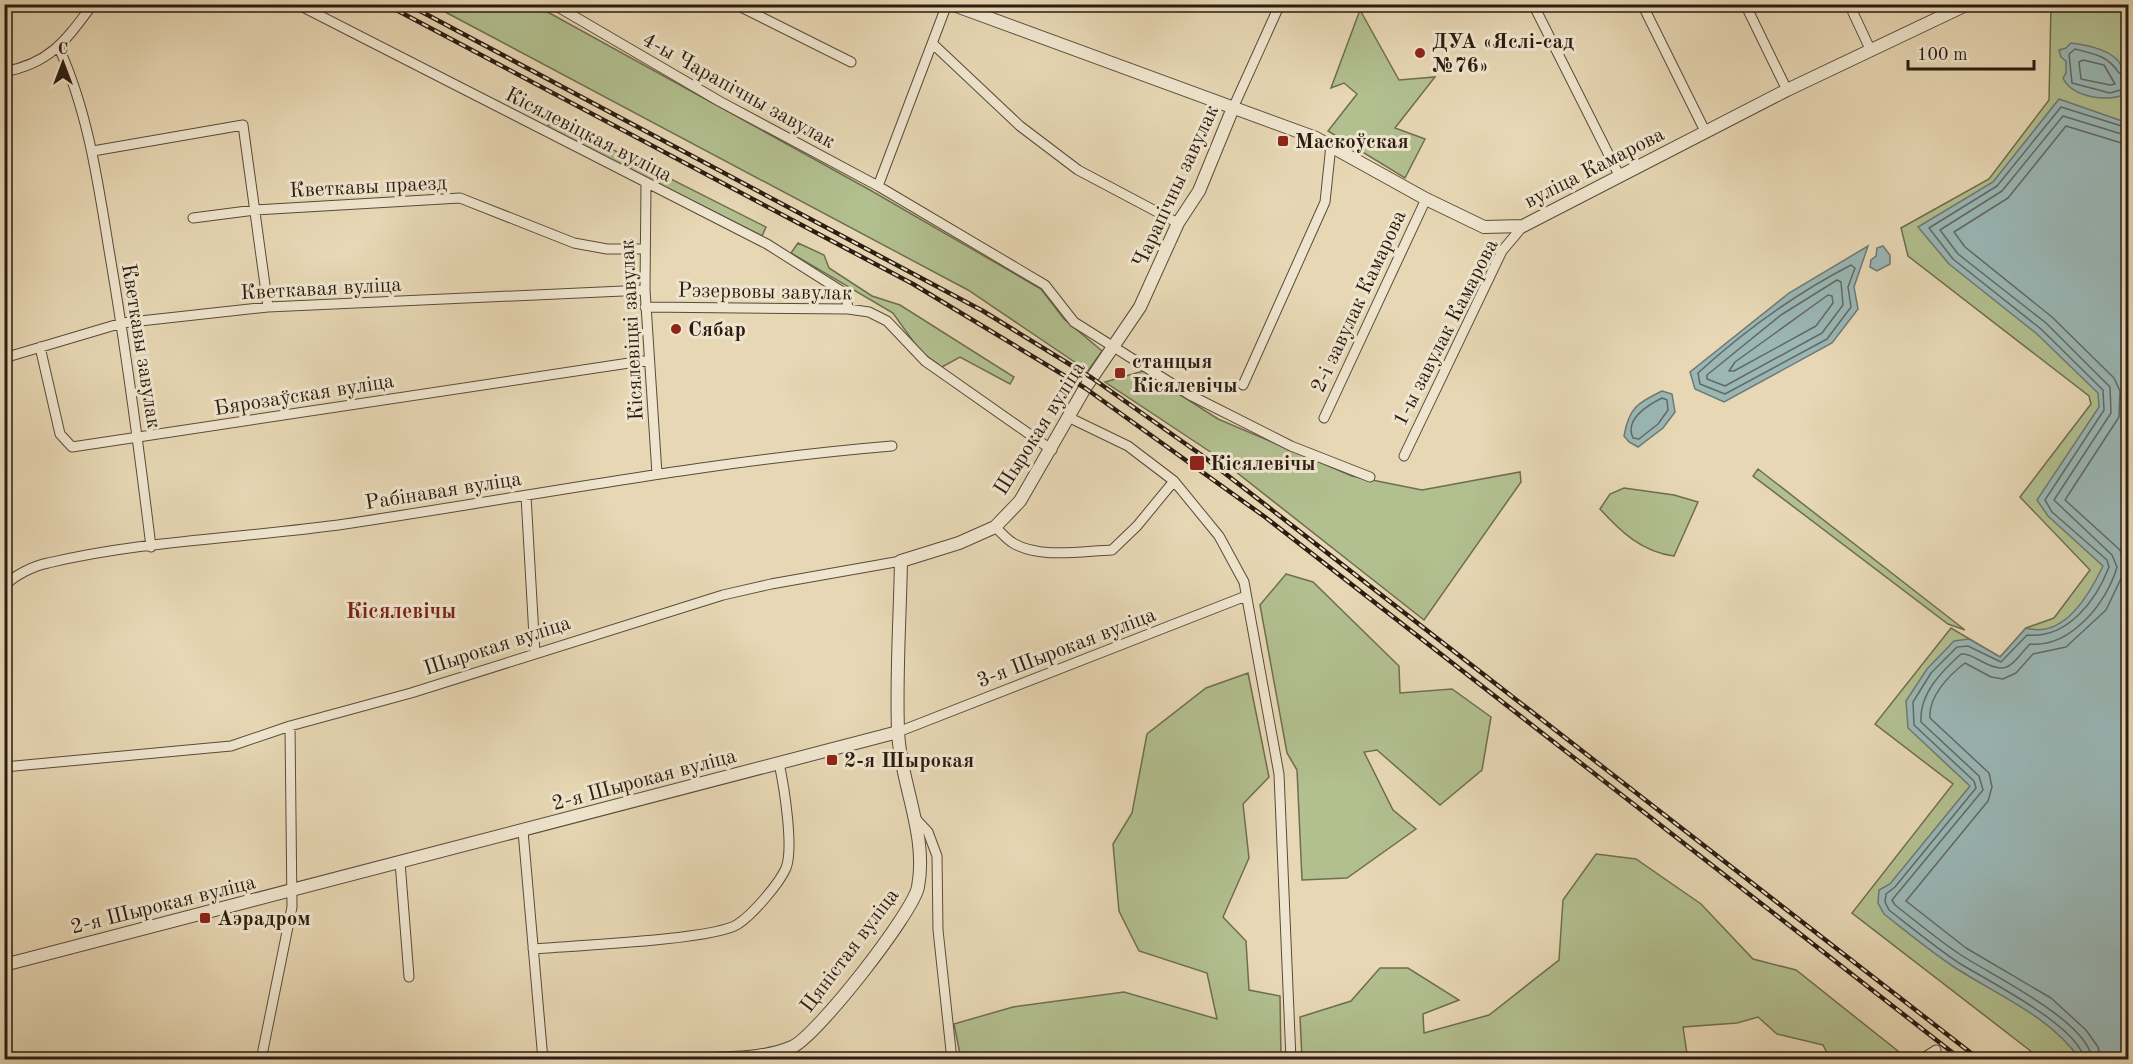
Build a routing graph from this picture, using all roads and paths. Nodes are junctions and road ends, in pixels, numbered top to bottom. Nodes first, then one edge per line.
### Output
1 (93, 4) edge
2 (297, 4) edge
3 (553, 4) edge
4 (735, 4) edge
5 (949, 4) edge
6 (1280, 4) edge
7 (1533, 4) edge
8 (1641, 4) edge
9 (1745, 4) edge
10 (1849, 4) edge
11 (1968, 4) edge
12 (933, 44) junction
13 (59, 48) junction
14 (1871, 51) junction
15 (851, 62) dead end
16 (4, 72) edge
17 (1787, 90) junction
18 (1233, 108) junction
19 (1705, 131) junction
20 (1331, 145) junction
21 (93, 151) junction
22 (1619, 175) junction
23 (646, 184) junction
24 (878, 186) junction
25 (1426, 199) junction
26 (255, 210) junction
27 (193, 218) dead end
28 (1178, 223) junction
29 (1523, 226) junction
30 (644, 249) junction
31 (645, 290) junction
32 (645, 307) junction
33 (268, 308) junction
34 (848, 309) junction
35 (122, 323) junction
36 (40, 347) junction
37 (1114, 348) junction
38 (4, 358) edge
39 (649, 360) junction
40 (1243, 385) dead end
41 (1070, 418) junction
42 (1324, 418) dead end
43 (138, 438) junction
44 (892, 446) dead end
45 (1052, 450) junction
46 (1404, 456) dead end
47 (657, 474) junction
48 (1370, 477) dead end
49 (1174, 481) junction
50 (526, 496) junction
51 (995, 527) junction
52 (151, 547) junction
53 (901, 561) junction
54 (4, 586) edge
55 (1246, 596) junction
56 (535, 654) junction
57 (290, 726) junction
58 (898, 732) junction
59 (779, 763) junction
60 (4, 767) edge
61 (915, 818) junction
62 (522, 831) junction
63 (400, 862) junction
64 (291, 892) junction
65 (533, 949) junction
66 (4, 965) edge
67 (409, 977) dead end
68 (1936, 1050) dead end
69 (261, 1059) edge
70 (543, 1059) edge
71 (693, 1059) edge
72 (952, 1059) edge
73 (1291, 1059) edge
74 (1920, 1059) edge

1 - 13 street
2 - 23 street, Кісялевіцкая вуліца
3 - 24 street, 4-ы Чарапічны завулак
4 - 15 street
5 - 12 street
5 - 18 street, вуліца Камарова
6 - 18 street, Чарапічны завулак
7 - 22 street
8 - 19 street
9 - 17 street
10 - 14 street
11 - 14 street, вуліца Камарова
12 - 24 street
12 - 28 street
13 - 16 street
13 - 21 street, Кветкавы завулак
14 - 17 street, вуліца Камарова
17 - 19 street, вуліца Камарова
18 - 20 street, вуліца Камарова
18 - 28 street, Чарапічны завулак
19 - 22 street, вуліца Камарова
20 - 25 street, вуліца Камарова
20 - 40 street
21 - 26 street
21 - 35 street, Кветкавы завулак
22 - 29 street, вуліца Камарова
23 - 30 street, Кісялевіцкі завулак
23 - 34 street, Кісялевіцкая вуліца
24 - 37 street, 4-ы Чарапічны завулак
25 - 29 street, вуліца Камарова
25 - 42 street, 2-і завулак Камарова
26 - 27 street, Кветкавы праезд
26 - 30 street, Кветкавы праезд
26 - 33 street
28 - 37 street, Чарапічны завулак
29 - 46 street, 1-ы завулак Камарова
30 - 31 street, Кісялевіцкі завулак
31 - 32 street, Кісялевіцкі завулак
31 - 33 street, Кветкавая вуліца
32 - 34 street, Рэзервовы завулак
32 - 39 street, Кісялевіцкі завулак
33 - 35 street, Кветкавая вуліца
34 - 45 street, Рэзервовы завулак
35 - 36 street, Кветкавая вуліца
35 - 43 street, Кветкавы завулак
36 - 38 street, Кветкавая вуліца
36 - 43 street, Бярозаўская вуліца
37 - 41 street, Шырокая вуліца
37 - 48 street, 4-ы Чарапічны завулак
39 - 43 street, Бярозаўская вуліца
39 - 47 street, Кісялевіцкі завулак
41 - 45 street, Шырокая вуліца
41 - 49 street
43 - 52 street, Кветкавы завулак
44 - 47 street, Рабінавая вуліца
45 - 51 street, Шырокая вуліца
47 - 50 street, Рабінавая вуліца
49 - 51 street, Шырокая вуліца
49 - 55 street
50 - 52 street, Рабінавая вуліца
50 - 56 street
51 - 53 street, Шырокая вуліца
52 - 54 street, Рабінавая вуліца
53 - 56 street, Шырокая вуліца
53 - 58 street, Цяністая вуліца
55 - 58 street, 3-я Шырокая вуліца
55 - 73 street
56 - 57 street, Шырокая вуліца
57 - 60 street, Шырокая вуліца
57 - 64 street
58 - 59 street, 2-я Шырокая вуліца
58 - 61 street, Цяністая вуліца
59 - 62 street, 2-я Шырокая вуліца
59 - 65 street
61 - 71 street, Цяністая вуліца
61 - 72 street
62 - 63 street, 2-я Шырокая вуліца
62 - 65 street
63 - 64 street, 2-я Шырокая вуліца
63 - 67 street
64 - 66 street, 2-я Шырокая вуліца
64 - 69 street
65 - 70 street
68 - 74 street

